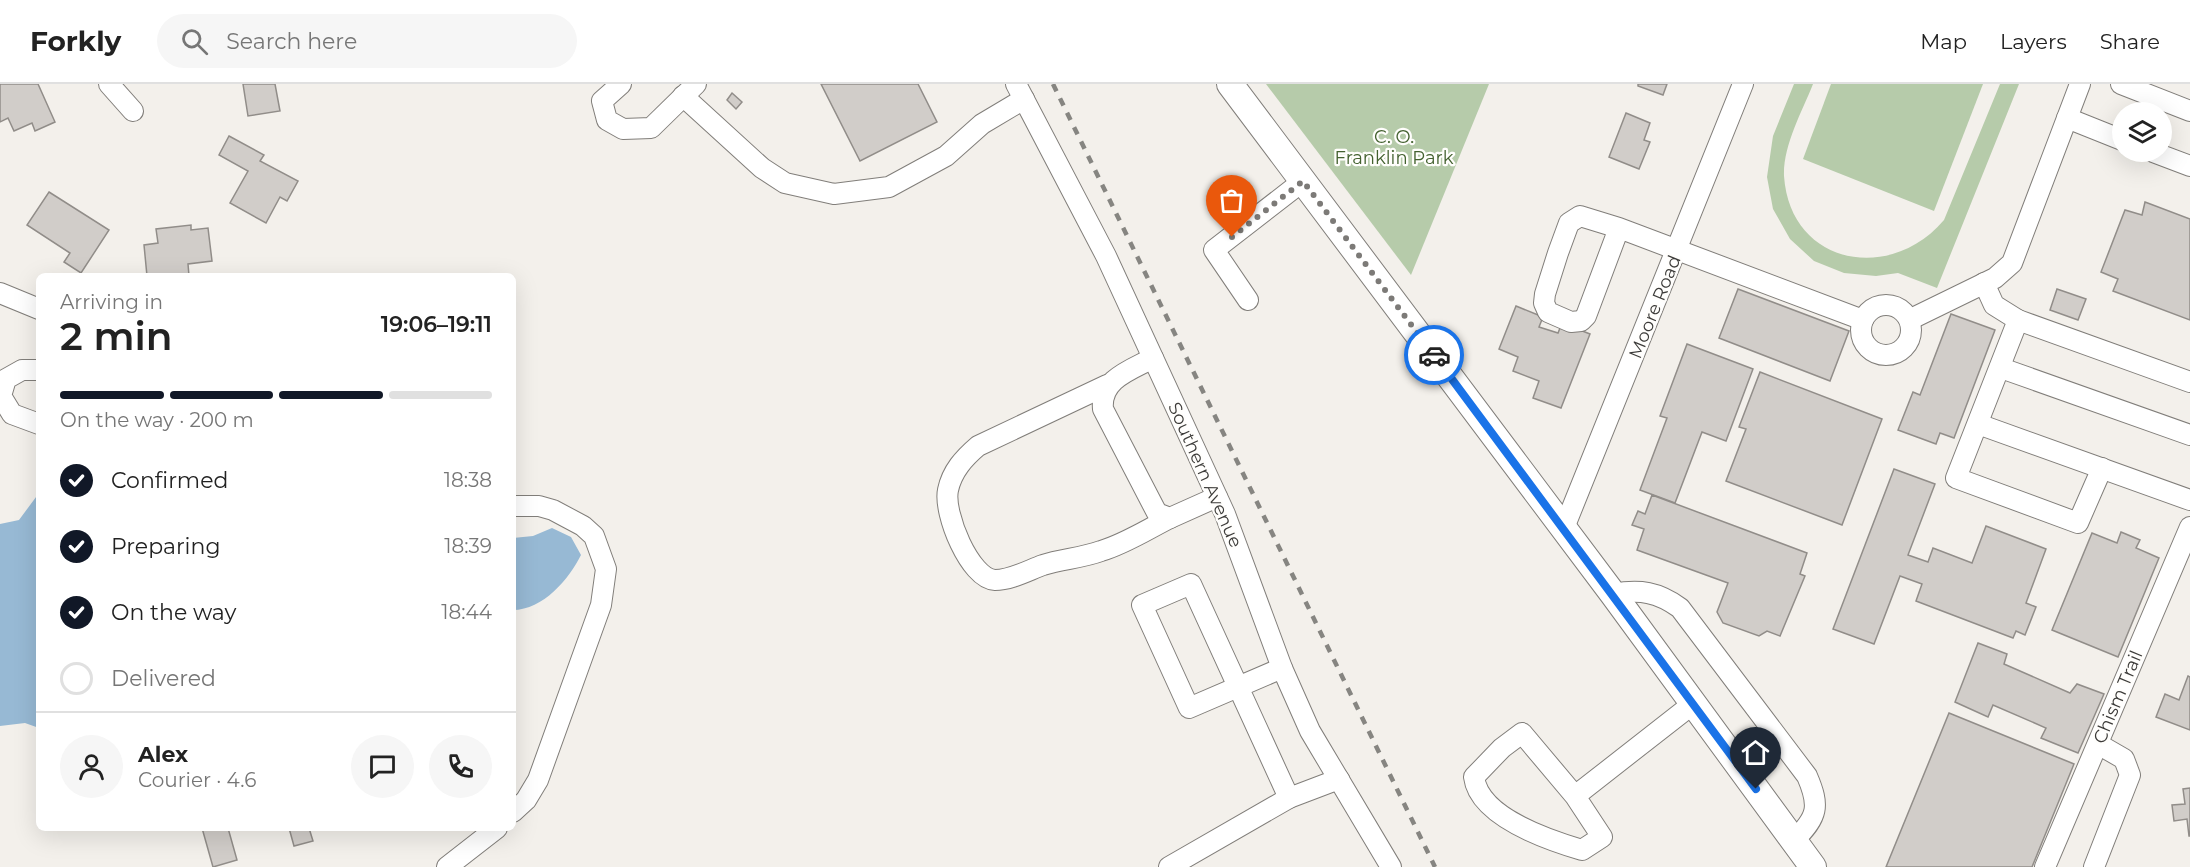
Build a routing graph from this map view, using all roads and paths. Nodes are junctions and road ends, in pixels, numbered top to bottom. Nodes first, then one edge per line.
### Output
1 (109, 84) edge
2 (621, 84) edge
3 (1230, 84) edge
4 (1743, 84) edge
5 (2080, 84) edge
6 (2121, 84) edge
7 (690, 90) edge
8 (1020, 92) edge
9 (133, 111) dead end
10 (2190, 111) edge
11 (2067, 118) junction
12 (2112, 136) edge
13 (2172, 159) edge
14 (2190, 166) edge
15 (1303, 181) junction
16 (1619, 228) junction
17 (1678, 250) junction
18 (1984, 283) junction
19 (0, 293) edge
20 (1248, 300) dead end
21 (36, 308) edge
22 (1911, 319) junction
23 (1863, 320) junction
24 (2018, 320) junction
25 (1153, 358) junction
26 (2001, 368) junction
27 (36, 370) edge
28 (2190, 382) edge
29 (1107, 385) junction
30 (1, 387) edge
31 (36, 423) edge
32 (1978, 424) junction
33 (2190, 435) edge
34 (2102, 468) junction
35 (1217, 497) junction
36 (2190, 500) edge
37 (516, 506) edge
38 (1170, 518) junction
39 (2190, 527) edge
40 (1564, 528) junction
41 (1613, 594) junction
42 (1282, 668) junction
43 (1240, 686) junction
44 (1694, 703) junction
45 (2098, 744) junction
46 (1339, 779) junction
47 (1575, 796) junction
48 (1289, 798) junction
49 (516, 809) edge
50 (493, 831) edge
51 (1794, 840) junction
52 (1176, 866) edge
53 (447, 867) edge
54 (1391, 867) edge
55 (1813, 867) edge
56 (2045, 867) edge
57 (2094, 867) edge

1 - 9 street
2 - 7 street
3 - 15 main road
4 - 17 street, Moore Road
5 - 11 street
6 - 10 street
7 - 8 street
8 - 25 street, Southern Avenue
11 - 12 street
11 - 18 street
13 - 14 street
15 - 20 street
15 - 40 main road
16 - 16 street
16 - 17 street
17 - 23 street
17 - 40 street, Moore Road
18 - 22 street
18 - 24 street
19 - 21 street
22 - 23 street
22 - 23 street
24 - 26 street
24 - 28 street
25 - 29 street
25 - 35 street, Southern Avenue
26 - 32 street
26 - 33 street
27 - 30 street
29 - 38 street
29 - 38 street
30 - 31 street
32 - 34 street
32 - 34 street
34 - 36 street
35 - 38 street
35 - 42 street, Southern Avenue
37 - 49 street
39 - 45 street, Chism Trail
40 - 41 main road
41 - 44 main road
41 - 51 street
42 - 43 street
42 - 46 street, Southern Avenue
43 - 43 street
43 - 48 street
44 - 47 street
44 - 51 main road
45 - 56 street, Chism Trail
45 - 57 street
46 - 48 street
46 - 54 street, Southern Avenue
47 - 47 street
48 - 52 street
50 - 53 street
51 - 55 main road

